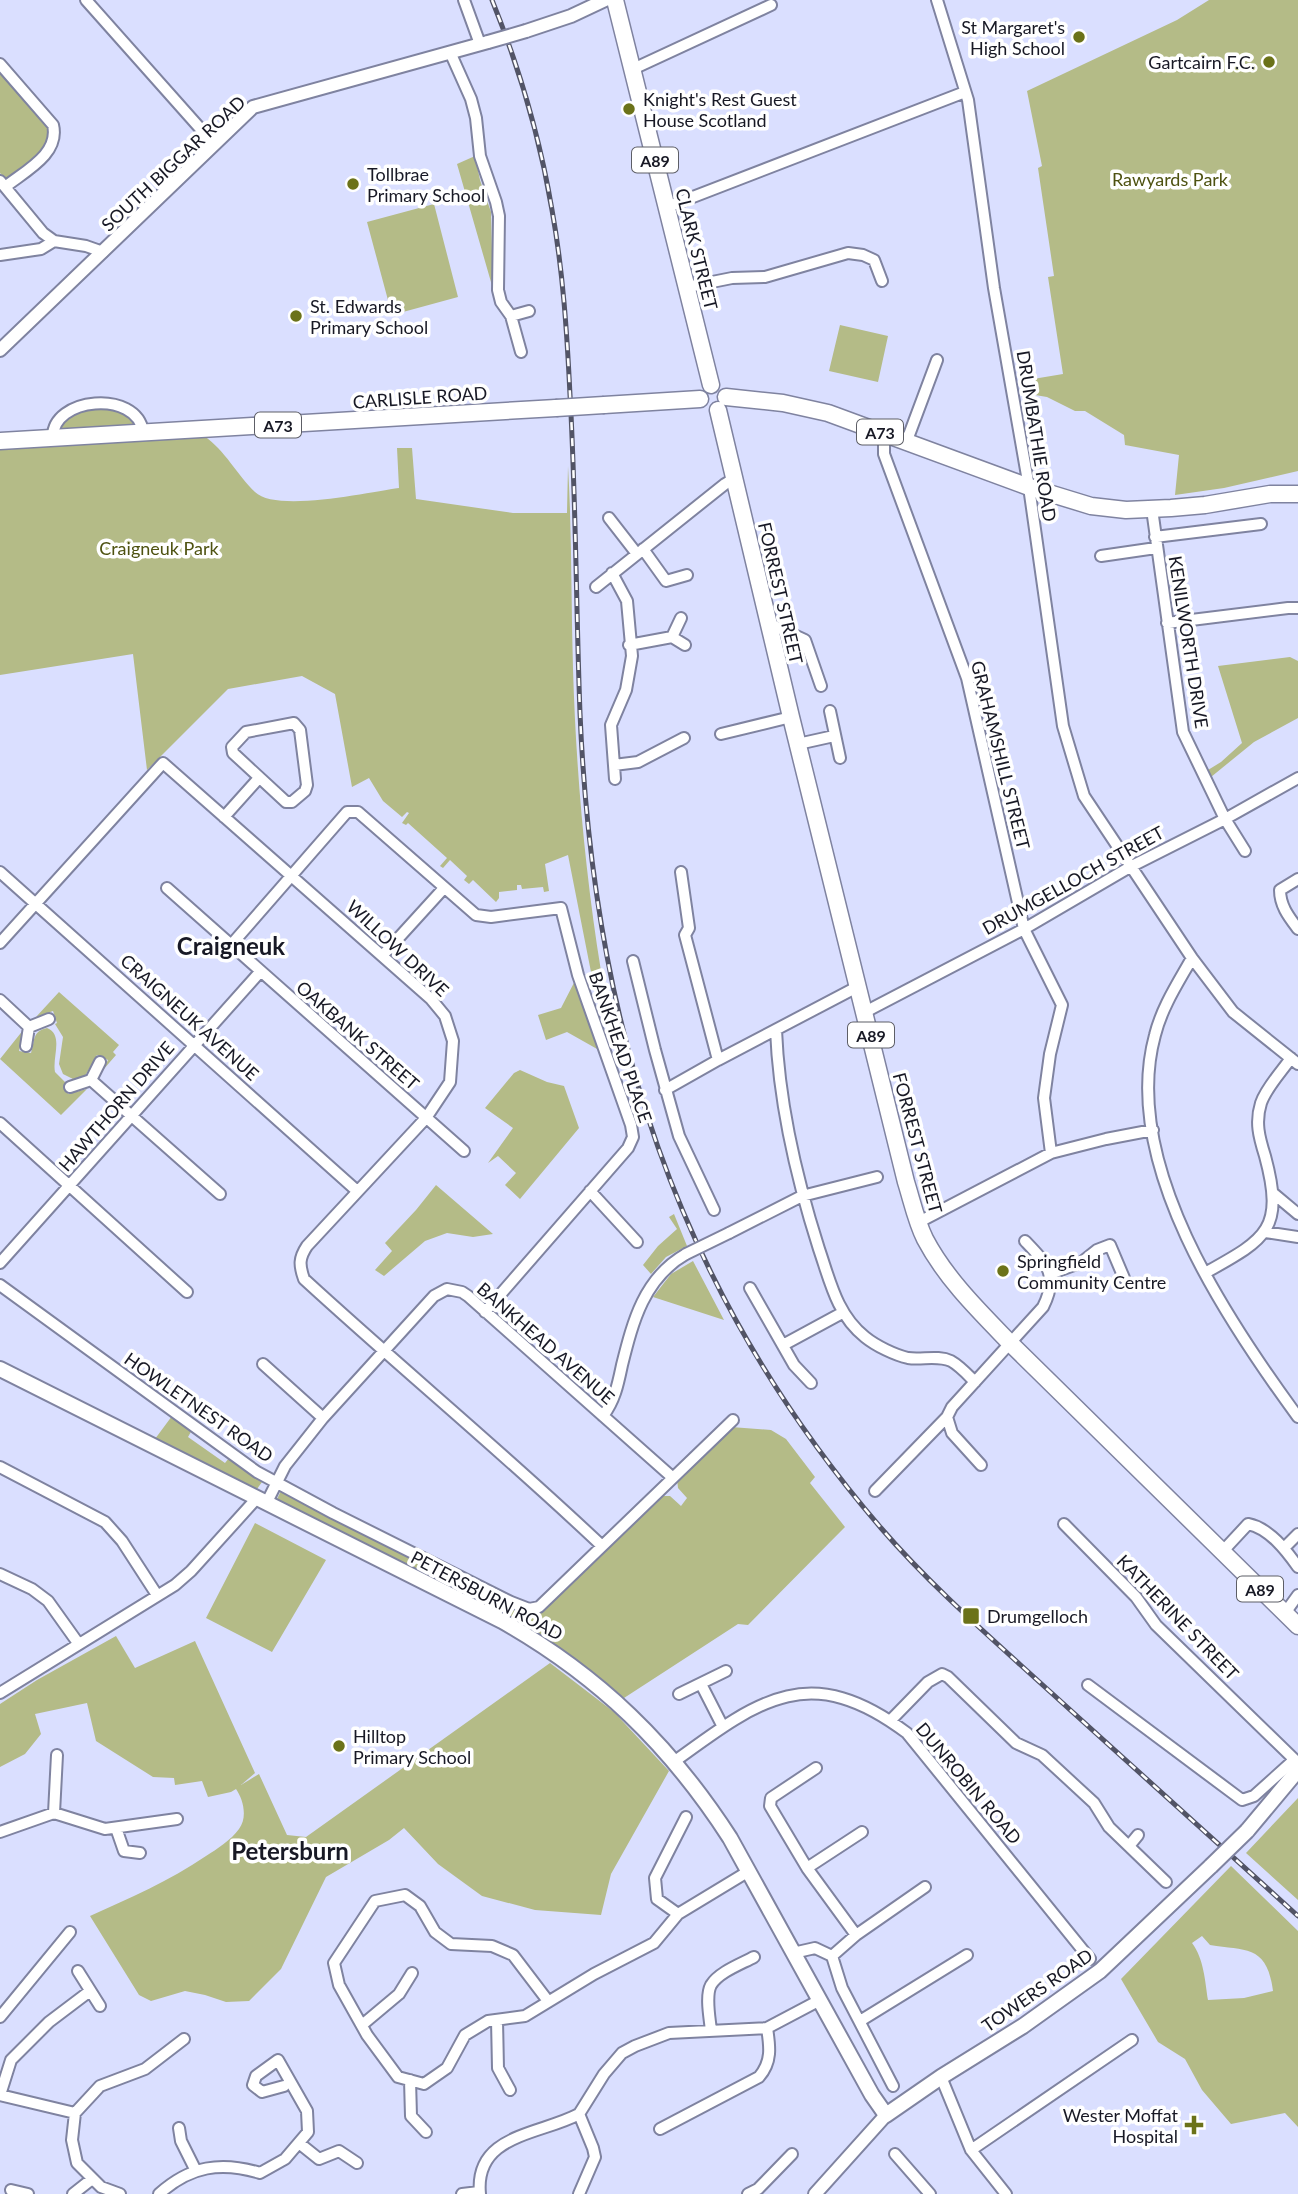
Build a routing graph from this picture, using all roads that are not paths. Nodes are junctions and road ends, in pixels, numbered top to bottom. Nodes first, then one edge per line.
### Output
1 (86, 0) edge
2 (464, 0) edge
3 (605, 0) edge
4 (615, 0) edge
5 (937, 0) edge
6 (771, 5) dead end
7 (484, 43) junction
8 (450, 52) junction
9 (0, 64) edge
10 (633, 69) junction
11 (965, 92) junction
12 (214, 144) junction
13 (3, 184) edge
14 (667, 207) junction
15 (54, 241) junction
16 (103, 252) junction
17 (0, 255) edge
18 (882, 281) dead end
19 (687, 287) junction
20 (529, 311) dead end
21 (511, 316) junction
22 (0, 350) edge
23 (521, 352) dead end
24 (937, 360) dead end
25 (711, 385) junction
26 (699, 400) junction
27 (722, 404) junction
28 (143, 432) junction
29 (884, 434) junction
30 (53, 438) junction
31 (0, 441) edge
32 (906, 443) junction
33 (735, 478) junction
34 (1029, 487) junction
35 (1294, 495) edge
36 (1152, 509) junction
37 (609, 518) dead end
38 (1261, 524) dead end
39 (1156, 542) junction
40 (640, 552) junction
41 (1101, 556) dead end
42 (612, 573) junction
43 (687, 575) dead end
44 (596, 587) dead end
45 (1298, 608) edge
46 (681, 618) dead end
47 (768, 623) junction
48 (1167, 623) junction
49 (672, 637) junction
50 (629, 645) junction
51 (685, 645) dead end
52 (821, 686) dead end
53 (830, 711) dead end
54 (791, 717) junction
55 (721, 734) dead end
56 (834, 736) junction
57 (684, 738) dead end
58 (798, 744) junction
59 (840, 758) dead end
60 (614, 765) junction
61 (259, 778) junction
62 (1298, 778) edge
63 (615, 779) dead end
64 (224, 817) junction
65 (1225, 819) junction
66 (1245, 851) dead end
67 (1129, 867) junction
68 (0, 872) edge
69 (681, 872) dead end
70 (291, 875) junction
71 (1298, 879) edge
72 (167, 888) dead end
73 (444, 888) junction
74 (36, 904) junction
75 (1024, 929) junction
76 (1298, 929) edge
77 (0, 943) edge
78 (231, 945) junction
79 (383, 955) junction
80 (1192, 958) junction
81 (633, 961) dead end
82 (260, 972) junction
83 (859, 986) junction
84 (0, 1000) edge
85 (865, 1012) junction
86 (49, 1019) dead end
87 (29, 1027) junction
88 (776, 1030) junction
89 (194, 1044) junction
90 (26, 1046) dead end
91 (718, 1060) junction
92 (1294, 1061) edge
93 (100, 1062) dead end
94 (91, 1080) junction
95 (70, 1087) dead end
96 (666, 1090) junction
97 (131, 1116) junction
98 (426, 1118) junction
99 (0, 1123) edge
100 (1153, 1130) junction
101 (464, 1151) dead end
102 (1051, 1153) junction
103 (877, 1177) dead end
104 (70, 1185) junction
105 (356, 1190) junction
106 (590, 1191) junction
107 (220, 1194) dead end
108 (1274, 1194) junction
109 (802, 1196) junction
110 (715, 1210) dead end
111 (1298, 1214) edge
112 (919, 1222) junction
113 (1265, 1233) junction
114 (1298, 1237) edge
115 (1025, 1241) dead end
116 (637, 1242) dead end
117 (0, 1264) edge
118 (1205, 1273) junction
119 (1050, 1274) junction
120 (1124, 1278) dead end
121 (0, 1285) edge
122 (750, 1288) dead end
123 (172, 1294) dead end
124 (485, 1311) junction
125 (842, 1313) junction
126 (1011, 1344) junction
127 (783, 1345) junction
128 (383, 1351) junction
129 (263, 1364) dead end
130 (0, 1369) edge
131 (975, 1382) junction
132 (811, 1383) dead end
133 (603, 1416) junction
134 (947, 1417) junction
135 (1298, 1417) edge
136 (323, 1418) junction
137 (733, 1420) dead end
138 (981, 1465) dead end
139 (0, 1467) edge
140 (672, 1477) junction
141 (276, 1481) junction
142 (876, 1491) dead end
143 (262, 1500) junction
144 (1064, 1524) dead end
145 (1298, 1534) edge
146 (602, 1546) junction
147 (1284, 1548) junction
148 (1222, 1552) junction
149 (1298, 1567) edge
150 (0, 1574) edge
151 (158, 1595) junction
152 (1298, 1595) edge
153 (1285, 1613) junction
154 (1298, 1626) edge
155 (78, 1643) junction
156 (726, 1671) dead end
157 (701, 1684) junction
158 (1088, 1685) dead end
159 (0, 1693) edge
160 (679, 1694) dead end
161 (890, 1721) junction
162 (723, 1727) junction
163 (57, 1755) dead end
164 (675, 1761) junction
165 (1297, 1765) edge
166 (816, 1768) dead end
167 (54, 1813) junction
168 (686, 1817) dead end
169 (177, 1819) dead end
170 (116, 1828) junction
171 (0, 1832) edge
172 (862, 1832) dead end
173 (1138, 1835) dead end
174 (1129, 1846) junction
175 (140, 1853) dead end
176 (807, 1868) junction
177 (748, 1871) junction
178 (1166, 1882) dead end
179 (925, 1887) dead end
180 (678, 1914) junction
181 (69, 1932) dead end
182 (856, 1935) junction
183 (793, 1953) junction
184 (967, 1955) dead end
185 (832, 1956) junction
186 (754, 1957) dead end
187 (1090, 1959) dead end
188 (78, 1971) dead end
189 (412, 1973) dead end
190 (90, 1992) junction
191 (820, 2000) junction
192 (548, 2001) junction
193 (100, 2006) dead end
194 (0, 2017) edge
195 (497, 2020) junction
196 (860, 2021) junction
197 (362, 2025) junction
198 (767, 2028) junction
199 (711, 2031) junction
200 (184, 2039) dead end
201 (1126, 2041) dead end
202 (940, 2077) junction
203 (410, 2080) junction
204 (284, 2086) dead end
205 (893, 2086) dead end
206 (510, 2090) dead end
207 (0, 2095) edge
208 (75, 2113) junction
209 (579, 2114) junction
210 (886, 2115) junction
211 (179, 2128) dead end
212 (660, 2129) dead end
213 (426, 2132) dead end
214 (299, 2143) junction
215 (971, 2150) junction
216 (792, 2154) dead end
217 (895, 2154) dead end
218 (357, 2163) dead end
219 (196, 2171) junction
220 (92, 2179) junction
221 (11, 2190) dead end
222 (479, 2193) edge
223 (28, 2194) edge
224 (74, 2194) edge
225 (120, 2194) edge
226 (159, 2194) edge
227 (462, 2194) edge
228 (579, 2194) edge
229 (748, 2194) edge
230 (815, 2194) edge
231 (930, 2194) edge
232 (1006, 2194) edge

1 - 12 street
2 - 7 street
3 - 7 street, SOUTH BIGGAR ROAD, bridge
4 - 10 main road, CLARK STREET / A89
5 - 11 street, DRUMBATHIE ROAD
6 - 10 street
7 - 8 street, SOUTH BIGGAR ROAD
8 - 12 street, SOUTH BIGGAR ROAD
8 - 21 street
9 - 13 street
10 - 14 main road, CLARK STREET / A89
11 - 14 street
11 - 34 street, DRUMBATHIE ROAD
12 - 16 street, SOUTH BIGGAR ROAD
13 - 15 street
14 - 19 main road, CLARK STREET / A89
15 - 16 street
15 - 17 street
16 - 22 street, SOUTH BIGGAR ROAD
18 - 19 street
19 - 25 main road, CLARK STREET / A89
20 - 21 street
21 - 23 street
24 - 32 street
25 - 26 main road
25 - 27 main road
26 - 27 main road
26 - 28 main road, CARLISLE ROAD / A73, bridge
27 - 29 main road, A73
27 - 33 main road, FORREST STREET / A89
28 - 30 main road, CARLISLE ROAD / A73
28 - 30 street
29 - 32 main road, A73
29 - 75 street, GRAHAMSHILL STREET
30 - 31 main road, CARLISLE ROAD / A73
32 - 34 main road, A73
33 - 40 street
33 - 47 main road, FORREST STREET / A89
34 - 36 main road, A73
34 - 67 street, DRUMBATHIE ROAD
35 - 36 main road, A73
36 - 39 street, KENILWORTH DRIVE
37 - 40 street
38 - 39 street
39 - 41 street
39 - 48 street, KENILWORTH DRIVE
40 - 42 street
40 - 43 street
42 - 44 street
42 - 50 street
45 - 48 street
46 - 49 street
47 - 52 street
47 - 54 main road, FORREST STREET / A89
48 - 65 street, KENILWORTH DRIVE
49 - 50 street
49 - 51 street
50 - 60 street
53 - 56 street
54 - 55 street
54 - 58 main road, FORREST STREET / A89
56 - 58 street
56 - 59 street
57 - 60 street
58 - 83 main road, FORREST STREET / A89
60 - 63 street
61 - 61 street
61 - 64 street
62 - 65 street, DRUMGELLOCH STREET
64 - 70 street, WILLOW DRIVE
64 - 74 street, WILLOW DRIVE
65 - 66 street, KENILWORTH DRIVE
65 - 67 street, DRUMGELLOCH STREET
67 - 75 street, DRUMGELLOCH STREET
67 - 80 street, DRUMBATHIE ROAD
68 - 74 street, CRAIGNEUK AVENUE
69 - 91 street
70 - 73 street
70 - 78 street
70 - 79 street, WILLOW DRIVE
71 - 76 street
72 - 78 street, OAKBANK STREET
73 - 79 street
73 - 106 street, BANKHEAD PLACE
74 - 77 street
74 - 89 street, CRAIGNEUK AVENUE
75 - 85 street, DRUMGELLOCH STREET
75 - 102 street, GRAHAMSHILL STREET
78 - 82 street, OAKBANK STREET
79 - 98 street, WILLOW DRIVE
80 - 92 street, DRUMBATHIE ROAD
80 - 100 street
81 - 96 street
82 - 89 street, HAWTHORN DRIVE
82 - 98 street, OAKBANK STREET
83 - 85 main road, FORREST STREET / A89
83 - 88 street
84 - 87 street
85 - 112 main road, FORREST STREET / A89
86 - 87 street
87 - 90 street
88 - 91 street
88 - 109 street
89 - 97 street, HAWTHORN DRIVE
89 - 105 street, CRAIGNEUK AVENUE
91 - 96 street
92 - 108 street
93 - 94 street
94 - 95 street
94 - 97 street
96 - 110 street
97 - 104 street, HAWTHORN DRIVE
97 - 107 street
98 - 101 street, OAKBANK STREET
98 - 105 street, WILLOW DRIVE
99 - 104 street
100 - 102 street
100 - 118 street
102 - 112 street
103 - 109 street
104 - 117 street, HAWTHORN DRIVE
104 - 123 street
105 - 128 street, WILLOW DRIVE
106 - 116 street
106 - 124 street, BANKHEAD PLACE
108 - 111 street
108 - 113 street
109 - 125 street
109 - 133 street, bridge
112 - 126 main road, FORREST STREET / A89
113 - 114 street
113 - 118 street
115 - 119 street
118 - 135 street
119 - 120 street
119 - 126 street
121 - 141 street, HOWLETNEST ROAD
122 - 127 street
124 - 128 street, BANKHEAD AVENUE
124 - 133 street, BANKHEAD AVENUE
125 - 127 street
125 - 131 street
126 - 131 street
126 - 148 main road, FORREST STREET / A89
127 - 132 street
128 - 136 street, BANKHEAD AVENUE
128 - 146 street, WILLOW DRIVE
129 - 136 street
130 - 143 main road, PETERSBURN ROAD
131 - 134 street
133 - 140 street, BANKHEAD AVENUE
134 - 138 street
134 - 142 street
136 - 141 street, BANKHEAD AVENUE
137 - 140 street
139 - 151 street
140 - 146 street
141 - 143 street, BANKHEAD AVENUE
141 - 146 street, HOWLETNEST ROAD
143 - 151 street, BANKHEAD AVENUE
143 - 164 main road, PETERSBURN ROAD
144 - 165 street, KATHERINE STREET
145 - 147 street
147 - 148 street
147 - 149 street
148 - 153 main road, FORREST STREET / A89
150 - 155 street
151 - 155 street, BANKHEAD AVENUE
152 - 153 street
153 - 154 main road, FORREST STREET / A89
155 - 159 street, BANKHEAD AVENUE
156 - 157 street
157 - 160 street
157 - 162 street
158 - 165 street
161 - 162 street, DUNROBIN ROAD
161 - 174 street
161 - 187 street, DUNROBIN ROAD
162 - 164 street, DUNROBIN ROAD
163 - 167 street
164 - 177 main road, PETERSBURN ROAD
165 - 202 main road, TOWERS ROAD, bridge
166 - 176 street
167 - 170 street
167 - 171 street
168 - 180 street
169 - 170 street
170 - 175 street
172 - 176 street
173 - 174 street
174 - 178 street
176 - 182 street
177 - 180 street
177 - 183 main road, PETERSBURN ROAD
179 - 182 street
180 - 192 street
181 - 194 street
182 - 185 street
183 - 185 street
183 - 191 main road, PETERSBURN ROAD
184 - 196 street
185 - 196 street
186 - 199 street
188 - 190 street
189 - 197 street
190 - 193 street
190 - 207 street
191 - 198 street
191 - 210 main road, PETERSBURN ROAD
192 - 195 street
192 - 197 street
195 - 203 street
195 - 206 street
196 - 205 street
197 - 203 street
198 - 199 street
198 - 212 street
199 - 209 street
200 - 208 street
201 - 215 street
202 - 210 main road, TOWERS ROAD
202 - 215 street
203 - 213 street
204 - 214 street
207 - 208 street
208 - 220 street
209 - 222 street
209 - 228 street
210 - 230 street, TOWERS ROAD
211 - 219 street
214 - 218 street
214 - 219 street
215 - 232 street
216 - 229 street
217 - 231 street
219 - 226 street
220 - 224 street
220 - 225 street
221 - 223 street
222 - 227 street

